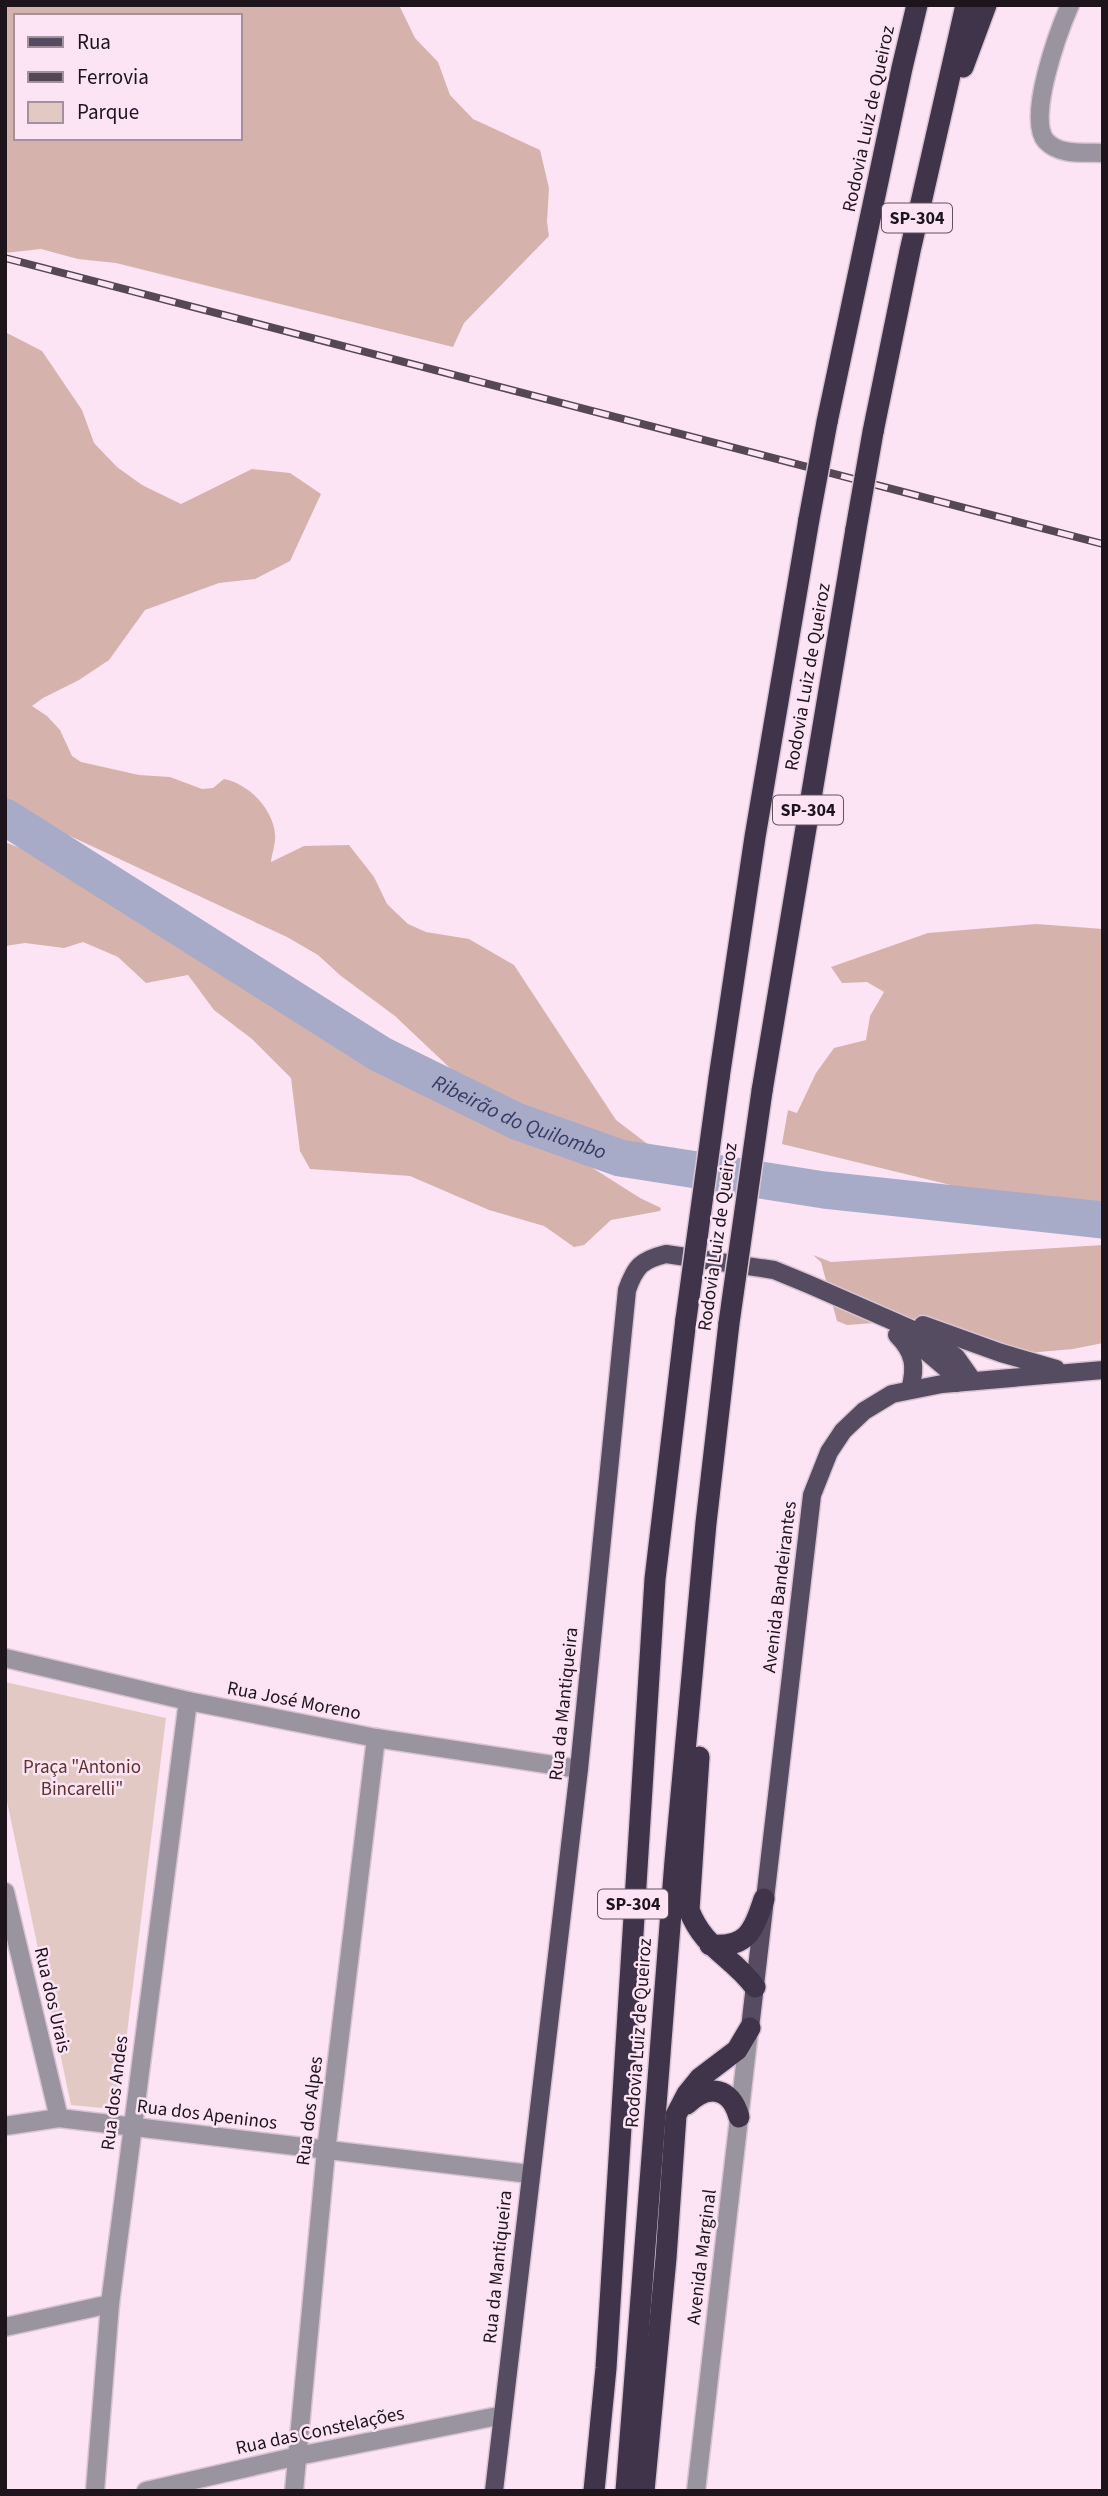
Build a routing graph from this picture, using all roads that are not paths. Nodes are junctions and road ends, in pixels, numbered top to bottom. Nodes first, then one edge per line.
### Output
1 (907, 5) edge
2 (918, 5) edge
3 (966, 5) edge
4 (986, 5) edge
5 (1070, 5) edge
6 (902, 68) junction
7 (935, 137) junction
8 (1103, 153) edge
9 (893, 1323) junction
10 (1103, 1370) edge
11 (1066, 1372) junction
12 (965, 1382) junction
13 (910, 1390) junction
14 (704, 1554) junction
15 (5, 1658) edge
16 (188, 1701) junction
17 (376, 1738) junction
18 (579, 1769) junction
19 (764, 1899) junction
20 (7, 1904) edge
21 (710, 1945) junction
22 (755, 1987) junction
23 (750, 2028) junction
24 (676, 2115) junction
25 (739, 2117) junction
26 (59, 2118) junction
27 (5, 2126) edge
28 (131, 2128) junction
29 (326, 2151) junction
30 (530, 2174) junction
31 (110, 2304) junction
32 (5, 2327) edge
33 (503, 2415) junction
34 (298, 2456) junction
35 (95, 2491) edge
36 (146, 2491) edge
37 (294, 2491) edge
38 (494, 2491) edge
39 (594, 2491) edge
40 (626, 2491) edge
41 (644, 2491) edge
42 (696, 2491) edge

1 - 6 highway
2 - 6 highway, Rodovia Luiz de Queiroz / SP-304
3 - 7 highway, Rodovia Luiz de Queiroz / SP-304
4 - 7 highway
5 - 8 street
6 - 39 highway, Rodovia Luiz de Queiroz / SP-304, bridge
7 - 14 highway, Rodovia Luiz de Queiroz / SP-304, bridge
9 - 11 main road
9 - 12 main road, Rua da Mantiqueira
9 - 13 main road
9 - 18 main road, Rua da Mantiqueira
10 - 11 main road, Avenida Bandeirantes
11 - 12 main road, Avenida Bandeirantes
12 - 13 main road, Avenida Bandeirantes
13 - 19 main road, Avenida Bandeirantes
14 - 21 highway
14 - 40 highway, Rodovia Luiz de Queiroz / SP-304
15 - 16 street, Rua José Moreno
16 - 17 street, Rua José Moreno
16 - 28 street, Rua dos Andes
17 - 18 street, Rua José Moreno
17 - 29 street, Rua dos Alpes
18 - 30 main road, Rua da Mantiqueira
19 - 21 highway
19 - 22 main road, Avenida Bandeirantes
20 - 26 street, Rua dos Urais
21 - 22 highway
22 - 23 main road, Avenida Bandeirantes
23 - 24 highway
23 - 25 street, Avenida Marginal
24 - 25 highway
24 - 41 highway
25 - 42 street, Avenida Marginal
26 - 27 street, Rua dos Apeninos
26 - 28 street, Rua dos Apeninos
28 - 29 street, Rua dos Apeninos
28 - 31 street, Rua dos Andes
29 - 30 street, Rua dos Apeninos
29 - 34 street, Rua dos Alpes
30 - 33 main road, Rua da Mantiqueira
31 - 32 street
31 - 35 street, Rua dos Andes
33 - 34 street, Rua das Constelações
33 - 38 main road, Rua da Mantiqueira
34 - 36 street, Rua das Constelações
34 - 37 street, Rua dos Alpes

